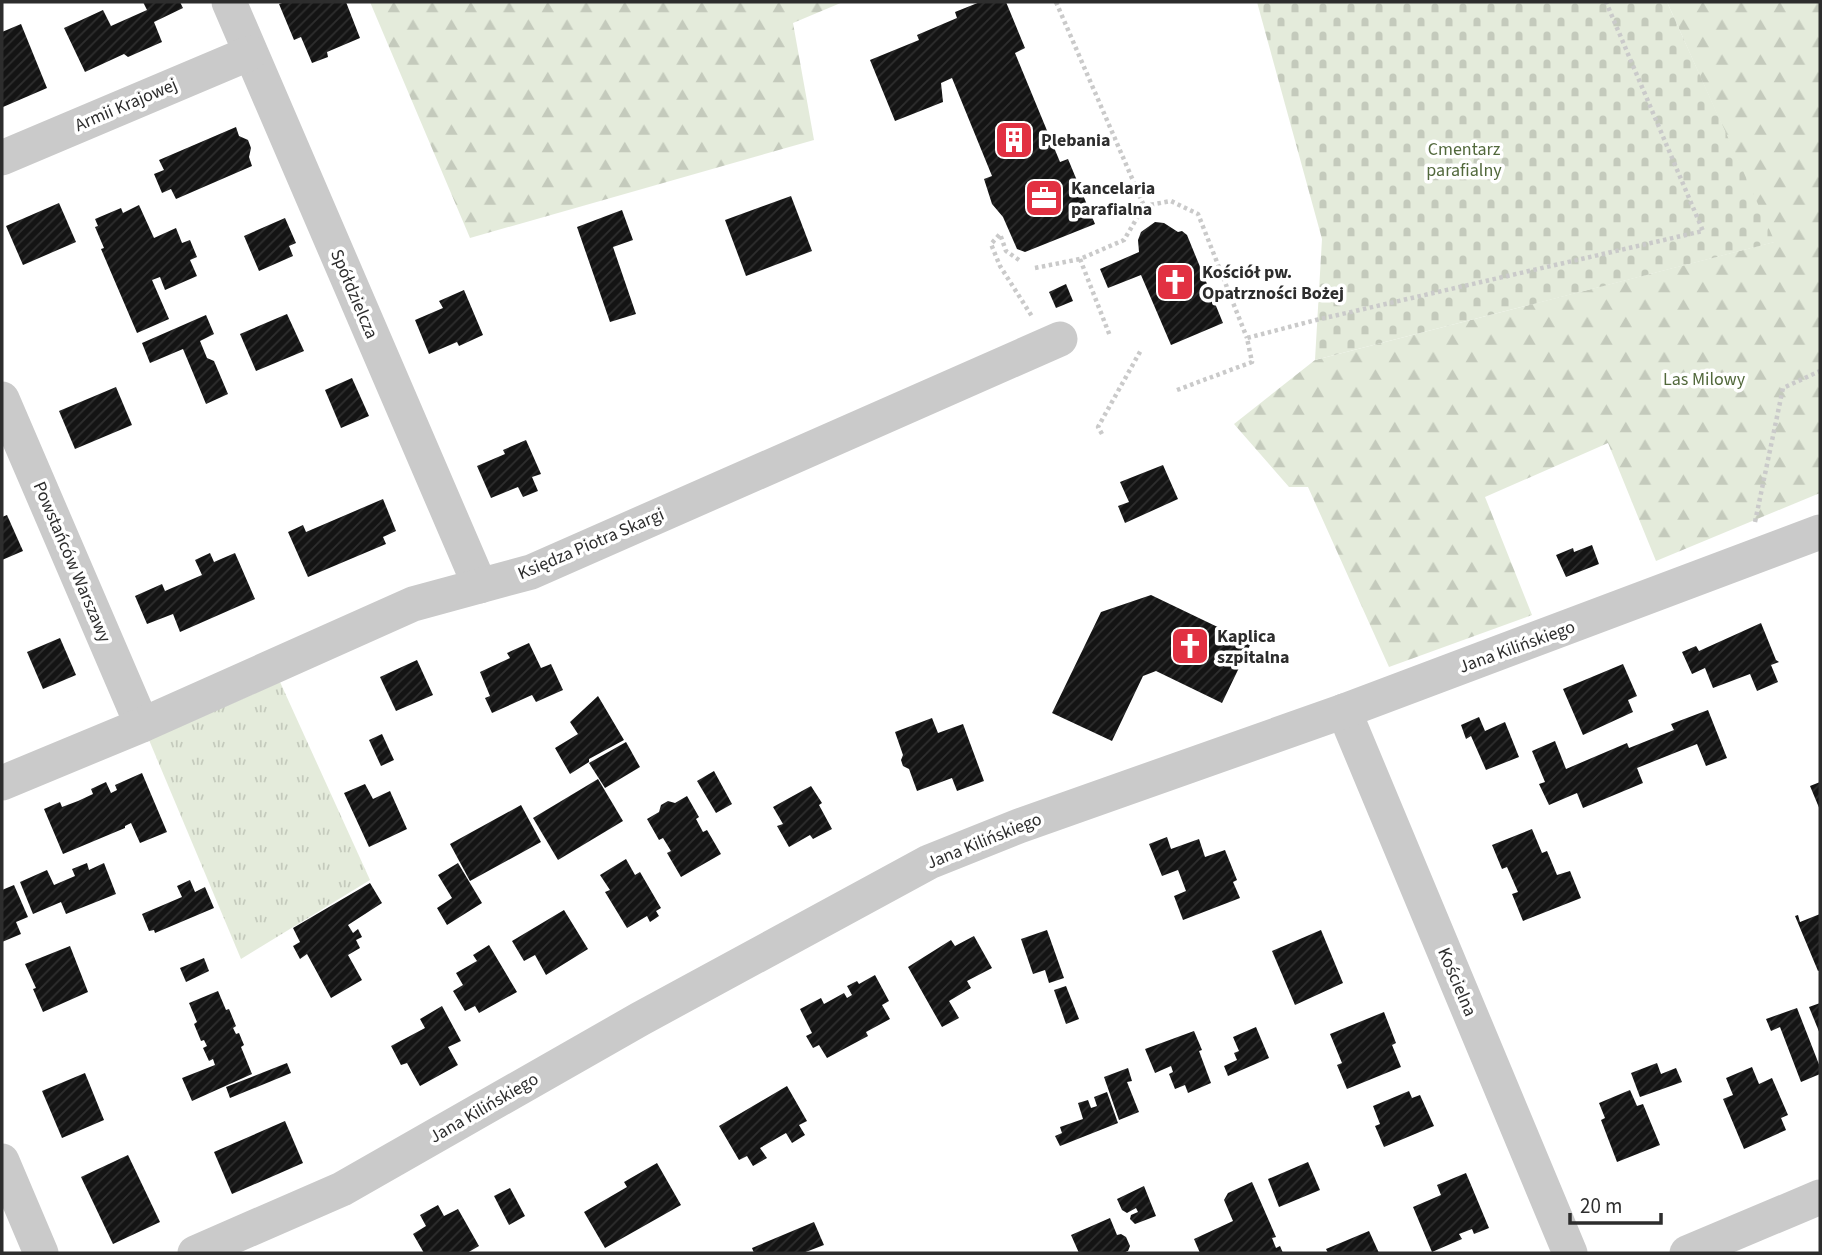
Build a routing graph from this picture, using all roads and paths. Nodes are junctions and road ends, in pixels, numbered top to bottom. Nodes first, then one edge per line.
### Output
1 (229, 2) edge
2 (1056, 2) edge
3 (1606, 2) edge
4 (250, 53) junction
5 (2, 158) edge
6 (1144, 206) junction
7 (1080, 259) junction
8 (1019, 260) dead end
9 (1035, 268) dead end
10 (1050, 333) joint
11 (1110, 336) dead end
12 (1247, 338) junction
13 (1141, 350) dead end
14 (1820, 371) edge
15 (1177, 390) dead end
16 (2, 399) edge
17 (1102, 434) dead end
18 (1820, 533) edge
19 (1747, 562) junction
20 (480, 586) junction
21 (1344, 711) junction
22 (142, 726) junction
23 (2, 783) edge
24 (2, 1161) edge
25 (1820, 1198) edge
26 (41, 1253) edge
27 (195, 1253) edge
28 (1570, 1253) edge
29 (1687, 1253) edge

1 - 4 street, Spółdzielcza
2 - 6 path
3 - 12 path
4 - 5 street, Armii Krajowej
4 - 20 street, Spółdzielcza
6 - 7 path
6 - 12 path
7 - 9 path
7 - 11 path
8 - 10 path
10 - 20 street, Księdza Piotra Skargi
12 - 15 path
13 - 17 path
14 - 19 path
16 - 22 street, Powstańców Warszawy
18 - 19 street, Jana Kilińskiego
19 - 21 street, Jana Kilińskiego
20 - 22 street, Księdza Piotra Skargi
21 - 27 street, Jana Kilińskiego
21 - 28 street, Kościelna
22 - 23 street, Księdza Piotra Skargi
24 - 26 street
25 - 29 street

